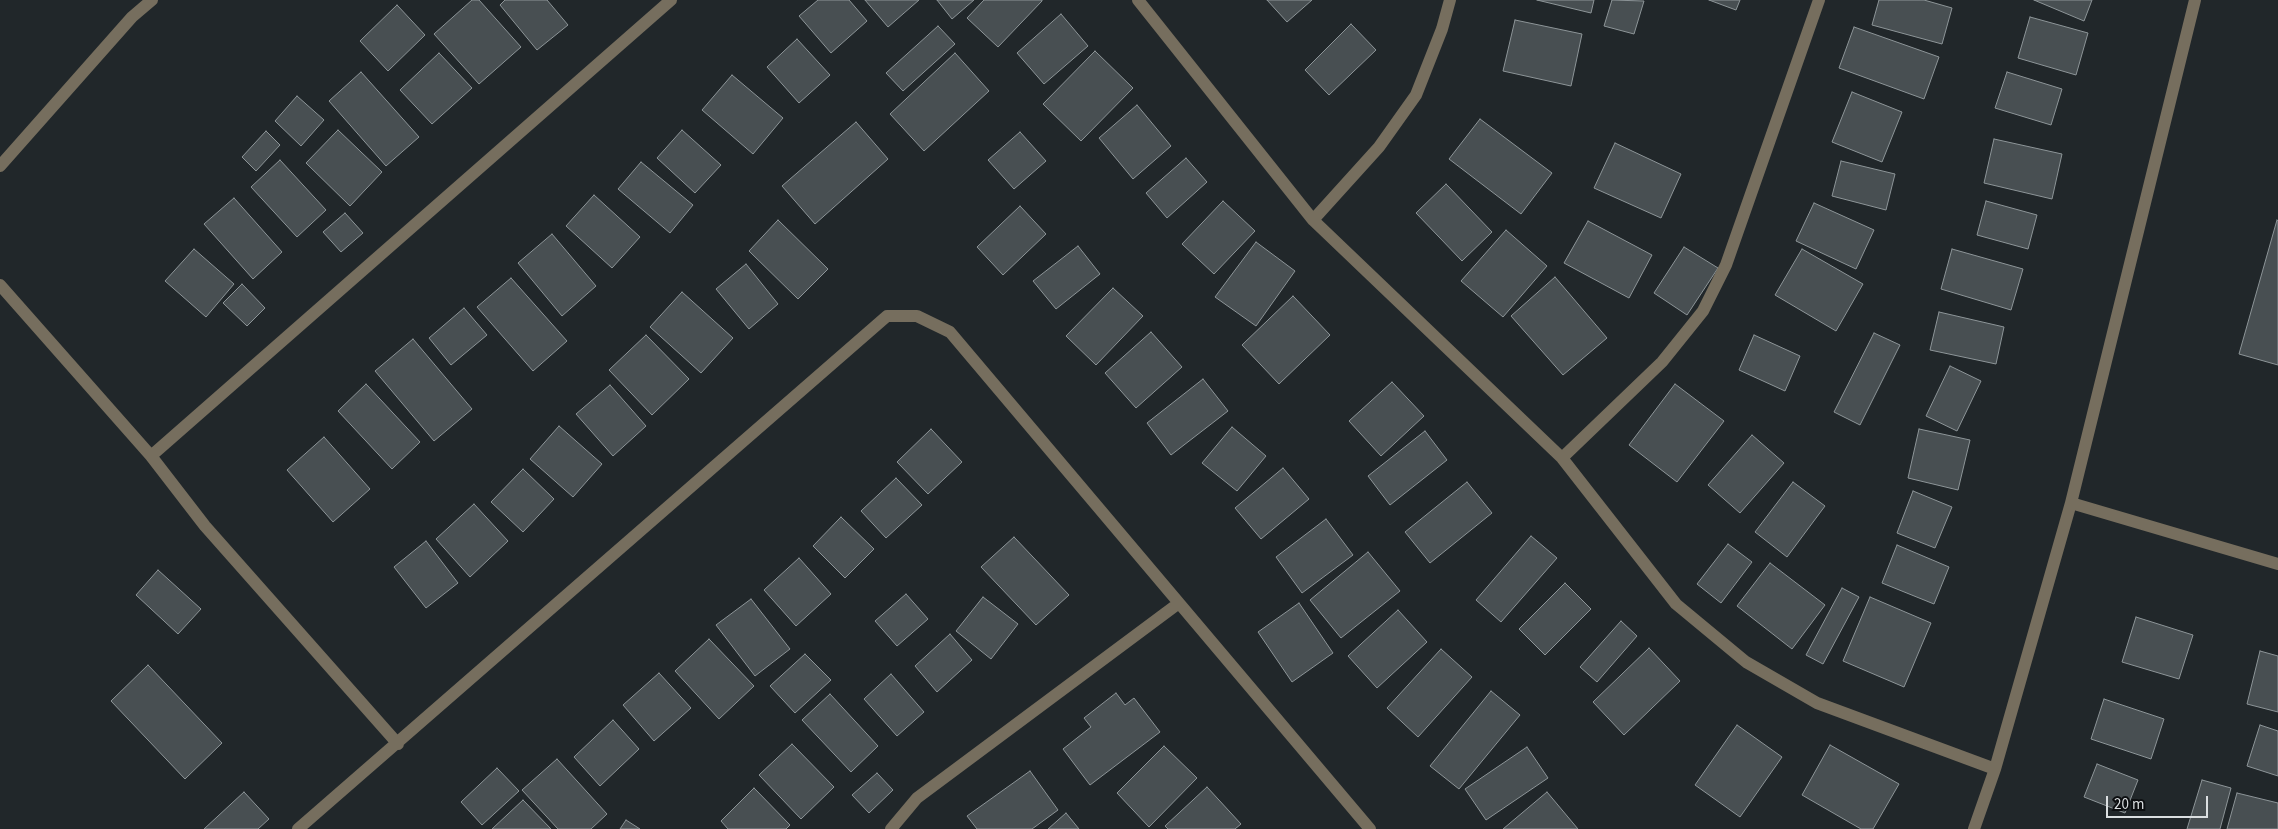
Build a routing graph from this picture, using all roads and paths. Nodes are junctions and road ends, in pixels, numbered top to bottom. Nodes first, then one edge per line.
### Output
1 (152, 0) edge
2 (671, 0) edge
3 (1138, 0) edge
4 (1450, 0) edge
5 (1819, 0) edge
6 (2195, 0) edge
7 (0, 166) edge
8 (1313, 220) junction
9 (0, 285) edge
10 (151, 456) junction
11 (1562, 458) junction
12 (2071, 503) junction
13 (2278, 564) edge
14 (1179, 603) junction
15 (398, 744) junction
16 (1995, 769) junction
17 (298, 829) edge
18 (891, 829) edge
19 (1370, 829) edge
20 (1974, 829) edge

1 - 7 street
2 - 10 street
3 - 8 street
4 - 8 street
5 - 11 street
6 - 12 street
8 - 11 street
9 - 10 street
10 - 15 street
11 - 16 street
12 - 13 street
12 - 16 street
14 - 15 street
14 - 18 street
14 - 19 street
15 - 17 street
16 - 20 street

